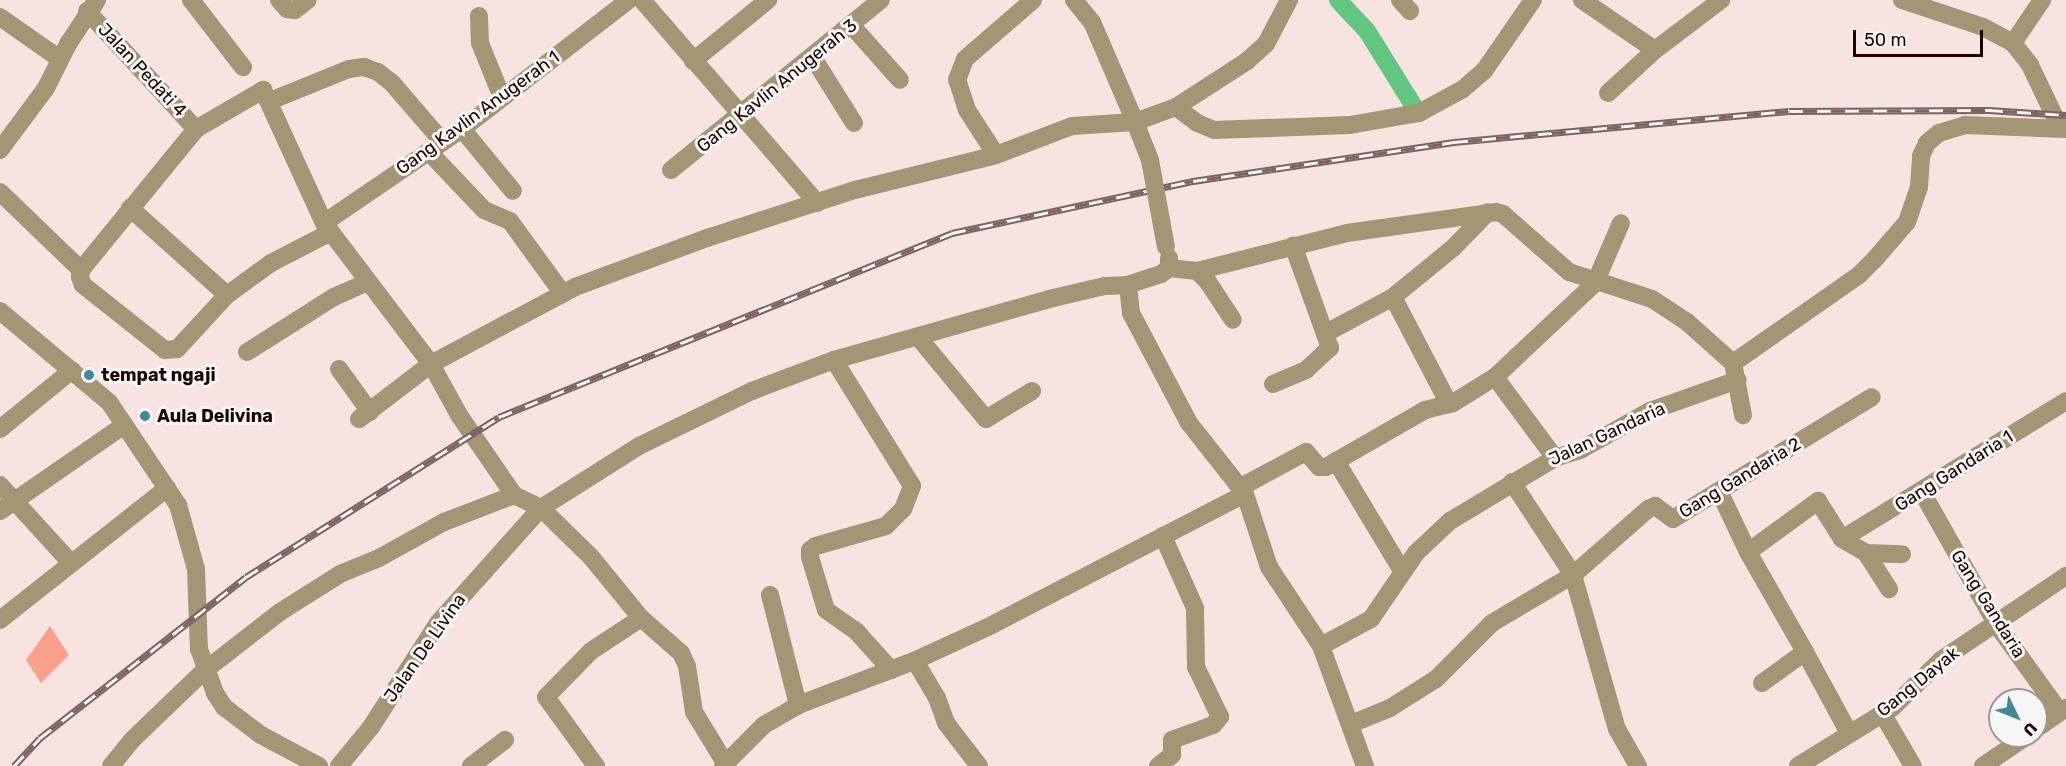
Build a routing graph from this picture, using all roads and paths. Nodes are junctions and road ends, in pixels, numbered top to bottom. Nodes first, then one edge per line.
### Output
1 (191, 0) edge
2 (279, 0) edge
3 (308, 0) edge
4 (629, 0) edge
5 (642, 0) edge
6 (768, 0) edge
7 (881, 0) edge
8 (1033, 0) edge
9 (1074, 0) edge
10 (1289, 0) edge
11 (1533, 0) edge
12 (1582, 0) edge
13 (1721, 0) edge
14 (1902, 0) edge
15 (2042, 0) edge
16 (92, 6) edge
17 (1942, 6) edge
18 (479, 16) dead end
19 (0, 17) edge
20 (852, 26) junction
21 (2013, 43) junction
22 (1655, 50) junction
23 (812, 56) junction
24 (60, 59) junction
25 (693, 61) junction
26 (243, 68) dead end
27 (900, 80) dead end
28 (1608, 93) dead end
29 (501, 95) junction
30 (270, 100) junction
31 (1176, 107) junction
32 (741, 115) junction
33 (1135, 122) junction
34 (854, 123) dead end
35 (2063, 128) edge
36 (196, 129) junction
37 (462, 129) junction
38 (436, 147) junction
39 (0, 150) edge
40 (996, 155) junction
41 (671, 170) dead end
42 (513, 191) dead end
43 (0, 192) edge
44 (817, 203) junction
45 (130, 208) junction
46 (1488, 212) junction
47 (1621, 223) dead end
48 (327, 228) junction
49 (1293, 245) junction
50 (1169, 268) junction
51 (81, 270) junction
52 (1197, 271) junction
53 (367, 282) junction
54 (1595, 283) junction
55 (1128, 285) junction
56 (563, 294) junction
57 (227, 295) junction
58 (1393, 297) junction
59 (0, 311) edge
60 (1233, 320) dead end
61 (1326, 333) junction
62 (919, 338) junction
63 (247, 352) dead end
64 (834, 360) junction
65 (431, 364) junction
66 (339, 369) dead end
67 (72, 370) junction
68 (1735, 371) junction
69 (1495, 377) junction
70 (1273, 384) dead end
71 (1032, 391) dead end
72 (1872, 397) dead end
73 (2066, 401) edge
74 (1449, 404) junction
75 (1743, 415) dead end
76 (124, 425) junction
77 (0, 429) edge
78 (1555, 458) junction
79 (1336, 461) junction
80 (1512, 482) junction
81 (0, 485) edge
82 (167, 488) junction
83 (1243, 490) junction
84 (1719, 491) junction
85 (1922, 492) junction
86 (514, 495) junction
87 (15, 498) junction
88 (541, 508) junction
89 (0, 511) edge
90 (1163, 536) junction
91 (1842, 539) junction
92 (1748, 552) junction
93 (1866, 553) junction
94 (1902, 554) dead end
95 (71, 562) junction
96 (1402, 571) junction
97 (1573, 575) junction
98 (2066, 576) edge
99 (1889, 589) dead end
100 (770, 595) dead end
101 (641, 618) junction
102 (0, 620) edge
103 (1997, 625) junction
104 (1321, 646) junction
105 (1805, 651) junction
106 (915, 661) junction
107 (891, 670) junction
108 (204, 671) junction
109 (1762, 683) dead end
110 (798, 705) junction
111 (2063, 710) edge
112 (1882, 713) junction
113 (2048, 721) edge
114 (1351, 724) junction
115 (1849, 733) junction
116 (505, 740) dead end
117 (2009, 748) edge
118 (725, 765) edge
119 (111, 766) edge
120 (319, 766) edge
121 (339, 766) edge
122 (471, 766) edge
123 (596, 766) edge
124 (979, 766) edge
125 (1158, 766) edge
126 (1365, 766) edge
127 (1638, 766) edge
128 (1798, 766) edge
129 (1913, 766) edge
130 (1983, 766) edge

1 - 26 street
2 - 3 street
4 - 29 street, Gang Kavlin Anugerah 1
5 - 25 street
6 - 25 street
7 - 20 street, Gang Kavlin Anugerah 3
8 - 40 street
9 - 33 street
10 - 31 street
11 - 31 street
12 - 22 street
13 - 22 street
14 - 17 street
15 - 21 street
16 - 24 street
16 - 36 street, Jalan Pedati 4
17 - 21 street
18 - 29 street
19 - 24 street
20 - 23 street, Gang Kavlin Anugerah 3
20 - 27 street
21 - 35 street
22 - 28 street
23 - 32 street, Gang Kavlin Anugerah 3
23 - 34 street
24 - 39 street
25 - 32 street
29 - 37 street, Gang Kavlin Anugerah 1
30 - 36 street
30 - 38 street
30 - 48 street
31 - 33 street
32 - 41 street, Gang Kavlin Anugerah 3
32 - 44 street
33 - 40 street
33 - 50 street, bridge
35 - 68 street, Jalan Gandaria
36 - 45 street
37 - 38 street, Gang Kavlin Anugerah 1
37 - 42 street
38 - 48 street, Gang Kavlin Anugerah 1
38 - 56 street
40 - 44 street
43 - 51 street, Gang Kavlin Anugerah 1
44 - 56 street
45 - 51 street
45 - 57 street
46 - 49 street
46 - 54 street
46 - 58 street
47 - 54 street
48 - 53 street
48 - 57 street, Gang Kavlin Anugerah 1
49 - 52 street
49 - 61 street
50 - 52 street
50 - 55 street, Jalan De Livina
51 - 57 street, Gang Kavlin Anugerah 1
52 - 60 street
53 - 63 street
53 - 65 street
54 - 68 street
54 - 69 street
55 - 62 street, Jalan De Livina
55 - 83 street
56 - 65 street
58 - 61 street
58 - 74 street
59 - 67 street
61 - 70 street
62 - 64 street, Jalan De Livina
62 - 71 street
64 - 88 street, Jalan De Livina
64 - 107 street
65 - 66 street
65 - 86 street
67 - 76 street
67 - 77 street
68 - 75 street
68 - 78 street, Jalan Gandaria
69 - 74 street
69 - 78 street
72 - 84 street, Gang Gandaria 2
73 - 85 street, Gang Gandaria 1
74 - 79 street
76 - 82 street
76 - 87 street
78 - 80 street, Jalan Gandaria
79 - 83 street
79 - 96 street
80 - 96 street
80 - 97 street
81 - 87 street
82 - 95 street
82 - 108 street
83 - 90 street
83 - 104 street
84 - 92 street
84 - 97 street, Gang Gandaria 2
85 - 91 street, Gang Gandaria 1
85 - 103 street, Gang Gandaria
86 - 88 street
86 - 108 street
87 - 89 street
87 - 95 street
88 - 101 street
88 - 121 street, Jalan De Livina
90 - 106 street
90 - 125 street
91 - 92 street
91 - 93 street
92 - 105 street
93 - 94 street
93 - 99 street
95 - 102 street
96 - 104 street
97 - 114 street, Gang Gandaria 2
97 - 127 street
98 - 103 street, Gang Dayak
100 - 110 street
101 - 118 street
101 - 123 street
103 - 111 street, Gang Gandaria
103 - 112 street, Gang Dayak
104 - 114 street
105 - 109 street
105 - 115 street
106 - 107 street
106 - 124 street
107 - 110 street
108 - 119 street
108 - 120 street
110 - 118 street
111 - 113 street
112 - 115 street, Gang Dayak
112 - 129 street
114 - 126 street
115 - 128 street, Gang Dayak
116 - 122 street
117 - 130 street

